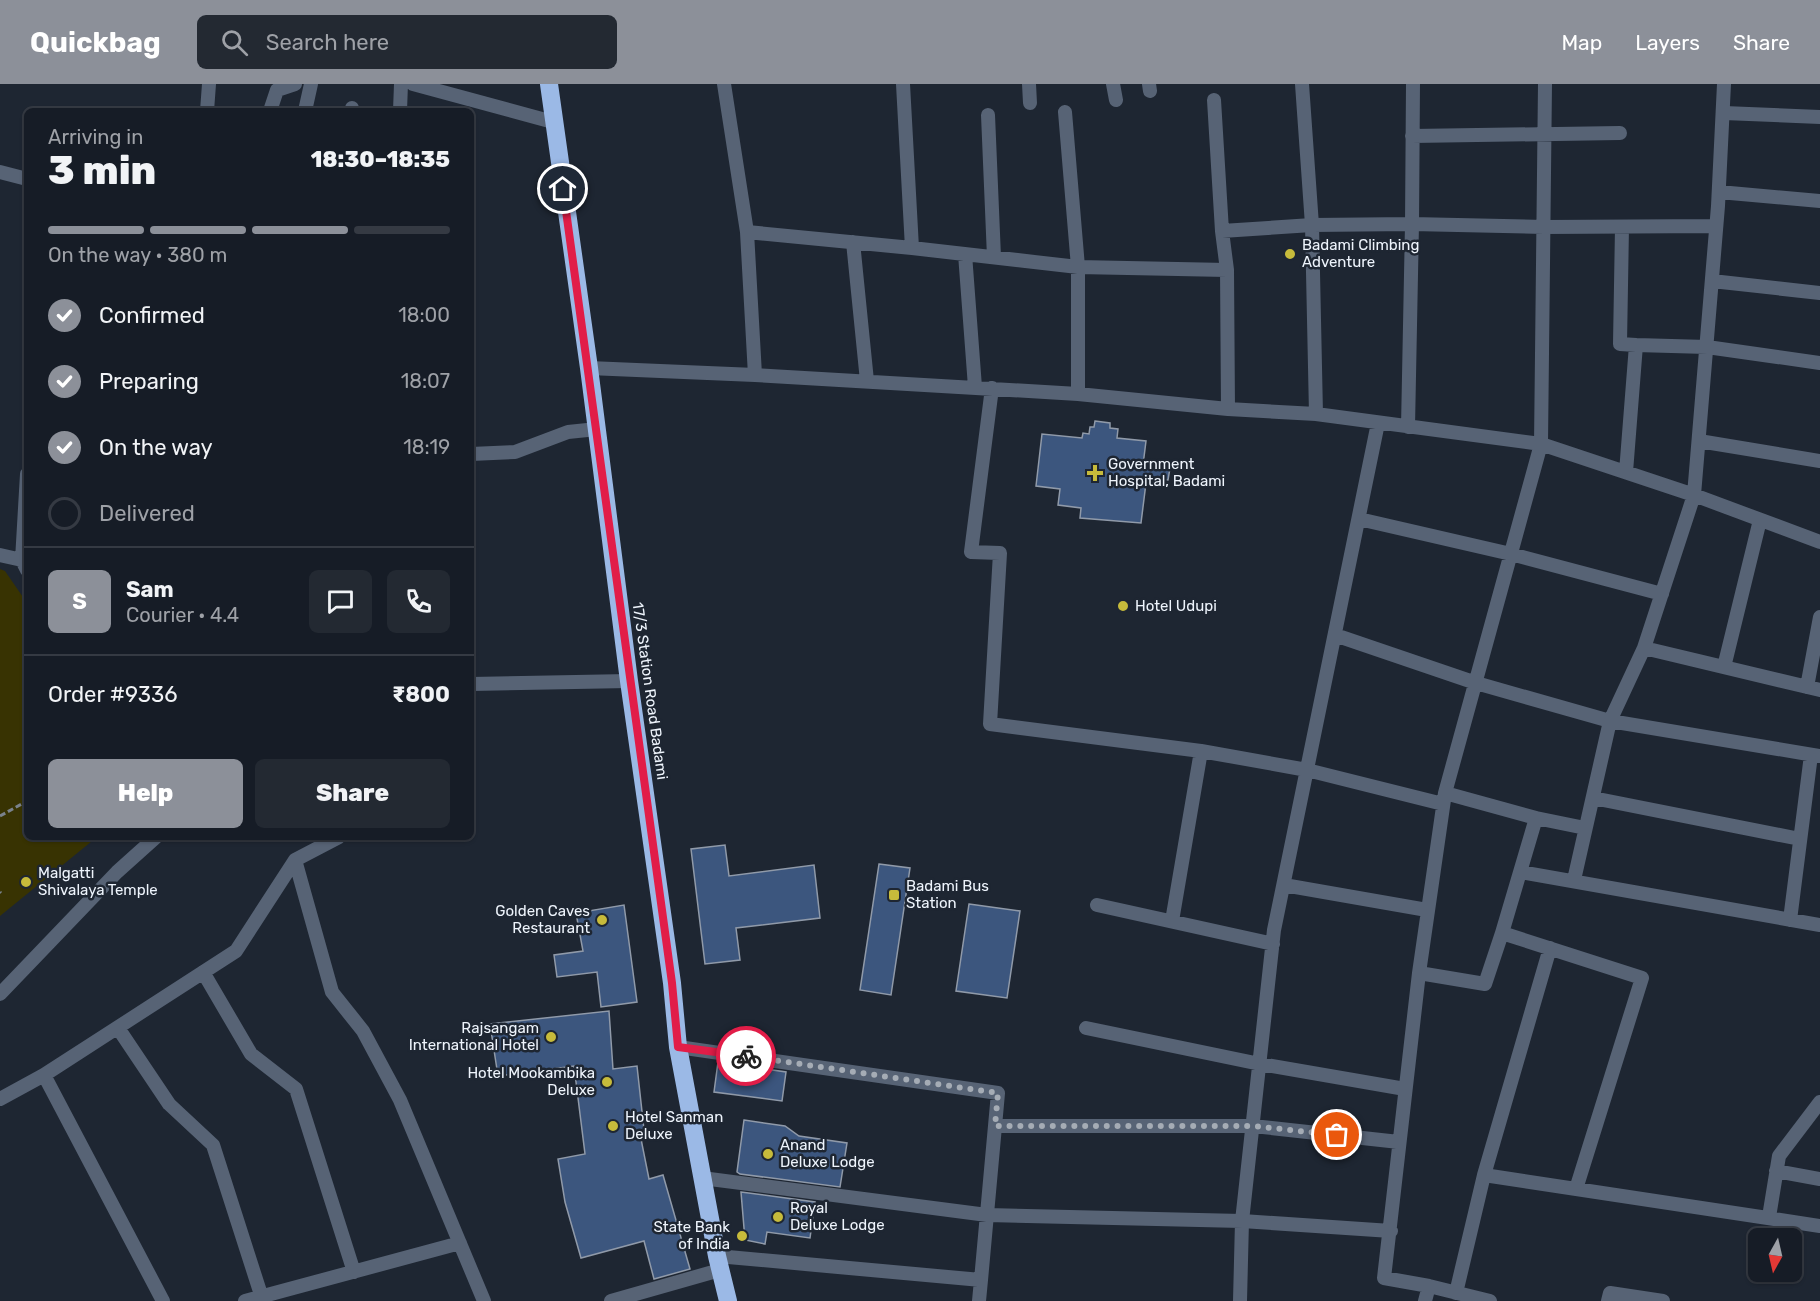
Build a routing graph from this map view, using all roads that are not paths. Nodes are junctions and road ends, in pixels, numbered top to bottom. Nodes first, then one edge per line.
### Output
1 (209, 84) edge
2 (296, 84) edge
3 (311, 84) edge
4 (401, 84) edge
5 (413, 84) edge
6 (549, 84) edge
7 (724, 84) edge
8 (903, 84) edge
9 (1029, 84) edge
10 (1113, 84) edge
11 (1302, 84) edge
12 (1413, 84) edge
13 (1545, 84) edge
14 (1724, 84) edge
15 (1116, 100) dead end
16 (1214, 100) dead end
17 (1030, 103) dead end
18 (207, 108) edge
19 (271, 108) edge
20 (306, 108) edge
21 (400, 108) edge
22 (1065, 112) dead end
23 (1724, 112) junction
24 (988, 116) dead end
25 (1820, 117) edge
26 (554, 122) junction
27 (1620, 133) dead end
28 (1545, 135) junction
29 (1412, 136) junction
30 (0, 172) edge
31 (24, 178) edge
32 (1719, 192) junction
33 (1820, 201) edge
34 (1412, 224) junction
35 (1312, 225) junction
36 (1716, 226) junction
37 (1544, 227) junction
38 (1622, 227) junction
39 (1222, 231) junction
40 (747, 232) junction
41 (853, 242) junction
42 (912, 248) junction
43 (965, 254) junction
44 (994, 257) junction
45 (1078, 267) junction
46 (1227, 270) junction
47 (1712, 280) junction
48 (1820, 293) edge
49 (1636, 345) junction
50 (1707, 347) junction
51 (1820, 363) edge
52 (589, 368) junction
53 (755, 375) junction
54 (867, 381) junction
55 (975, 387) junction
56 (992, 388) junction
57 (1078, 394) junction
58 (1228, 409) junction
59 (1316, 414) junction
60 (1378, 423) junction
61 (1408, 427) junction
62 (597, 429) junction
63 (1699, 441) junction
64 (1541, 444) junction
65 (474, 454) edge
66 (1820, 461) edge
67 (1626, 472) junction
68 (1694, 495) junction
69 (1359, 519) junction
70 (1760, 520) junction
71 (1820, 542) edge
72 (1511, 554) junction
73 (0, 555) edge
74 (24, 565) edge
75 (1662, 594) junction
76 (1820, 617) edge
77 (1335, 635) junction
78 (1644, 648) junction
79 (1724, 667) junction
80 (629, 681) junction
81 (1476, 683) junction
82 (474, 684) edge
83 (1814, 688) edge
84 (1610, 721) junction
85 (1201, 751) junction
86 (1815, 755) edge
87 (1307, 770) junction
88 (1444, 798) junction
89 (1593, 798) junction
90 (1536, 818) junction
91 (1585, 828) junction
92 (1800, 839) junction
93 (153, 840) edge
94 (337, 840) edge
95 (295, 860) junction
96 (1520, 872) junction
97 (1574, 880) junction
98 (1284, 885) junction
99 (1097, 905) dead end
100 (1427, 910) junction
101 (1790, 920) junction
102 (1172, 921) junction
103 (1820, 925) edge
104 (1502, 933) junction
105 (1273, 944) junction
106 (1550, 948) junction
107 (203, 972) junction
108 (1419, 973) junction
109 (0, 994) edge
110 (118, 1028) junction
111 (1086, 1028) dead end
112 (678, 1047) junction
113 (1260, 1064) junction
114 (44, 1075) junction
115 (1405, 1089) junction
116 (0, 1099) edge
117 (1820, 1102) edge
118 (995, 1126) junction
119 (1253, 1126) junction
120 (1399, 1142) junction
121 (1776, 1171) junction
122 (1484, 1175) junction
123 (702, 1178) junction
124 (1820, 1179) edge
125 (1576, 1189) junction
126 (987, 1215) junction
127 (1769, 1217) junction
128 (1242, 1221) junction
129 (1820, 1227) edge
130 (1391, 1231) junction
131 (460, 1244) junction
132 (718, 1263) junction
133 (354, 1272) junction
134 (981, 1280) junction
135 (1429, 1286) junction
136 (1456, 1293) junction
137 (262, 1299) edge
138 (163, 1301) edge
139 (245, 1301) edge
140 (484, 1301) edge
141 (611, 1301) edge
142 (728, 1301) edge
143 (979, 1301) edge
144 (1240, 1301) edge
145 (1425, 1301) edge
146 (1490, 1301) edge
147 (1608, 1301) edge
148 (1663, 1301) edge

1 - 18 street
2 - 19 street
3 - 20 street
4 - 21 street
5 - 26 street
6 - 26 highway, 17/3 Station Road Badami
7 - 40 street
8 - 42 street
9 - 17 street
10 - 15 street
11 - 35 street
12 - 29 street
13 - 28 street
14 - 23 street
16 - 39 street
22 - 45 street
23 - 25 street
23 - 32 street
24 - 44 street
26 - 52 highway, 17/3 Station Road Badami
27 - 28 street
28 - 29 street
28 - 37 street
29 - 34 street
30 - 31 street
32 - 33 street
32 - 36 street
34 - 35 street
34 - 37 street
34 - 61 street
35 - 39 street
35 - 59 street
36 - 38 street
36 - 47 street
37 - 38 street
37 - 64 street
38 - 49 street
39 - 46 street
40 - 41 street
40 - 53 street
41 - 42 street
41 - 54 street
42 - 43 street
43 - 44 street
43 - 55 street
44 - 45 street
45 - 46 street
45 - 57 street
46 - 58 street
47 - 48 street
47 - 50 street
49 - 50 street
49 - 67 street
50 - 51 street
50 - 63 street
52 - 53 street
52 - 62 highway, 17/3 Station Road Badami
53 - 54 street
54 - 55 street
55 - 56 street
56 - 57 street
56 - 85 street
57 - 58 street
58 - 59 street
59 - 60 street
60 - 61 street
60 - 69 street
61 - 64 street
62 - 65 street
62 - 80 highway, 17/3 Station Road Badami
63 - 66 street
63 - 68 street
64 - 67 street
64 - 72 street
67 - 68 street
68 - 70 street
68 - 75 street
69 - 72 street
69 - 77 street
70 - 71 street
70 - 79 street
72 - 75 street
72 - 81 street
73 - 74 street
75 - 78 street
76 - 83 street
77 - 81 street
77 - 87 street
78 - 79 street
78 - 84 street
79 - 83 street
80 - 82 street
80 - 112 highway, 17/3 Station Road Badami
81 - 84 street
81 - 88 street
84 - 86 street
84 - 89 street
85 - 87 street
85 - 102 street
86 - 92 street
87 - 88 street
87 - 98 street
88 - 90 street
88 - 100 street
89 - 91 street
89 - 92 street
90 - 91 street
90 - 96 street
91 - 97 street
92 - 101 street
93 - 109 street
94 - 95 street
95 - 107 street
95 - 131 street
96 - 97 street
96 - 104 street
97 - 101 street
98 - 100 street
98 - 105 street
99 - 102 street
100 - 108 street
101 - 103 street
102 - 105 street
104 - 106 street
104 - 108 street
105 - 113 street
106 - 122 street
106 - 125 street
107 - 110 street
107 - 133 street
108 - 115 street
110 - 114 street
110 - 137 street
111 - 113 street
112 - 118 street
112 - 123 highway, 17/3 Station Road Badami
113 - 115 street
113 - 119 street
114 - 116 street
114 - 138 street
115 - 120 street
117 - 121 street
118 - 119 street
118 - 126 street
119 - 120 street
119 - 128 street
120 - 130 street
121 - 124 street
121 - 127 street
122 - 125 street
122 - 136 street
123 - 126 street
123 - 132 highway, 17/3 Station Road Badami
125 - 127 street
126 - 128 street
126 - 134 street
127 - 129 street
128 - 130 street
128 - 144 street
130 - 135 street
131 - 133 street
131 - 140 street
132 - 134 street
132 - 141 street
132 - 142 highway, 17/3 Station Road Badami
133 - 137 street
134 - 143 street
135 - 136 street
135 - 145 street
136 - 146 street
137 - 139 street
147 - 148 street

